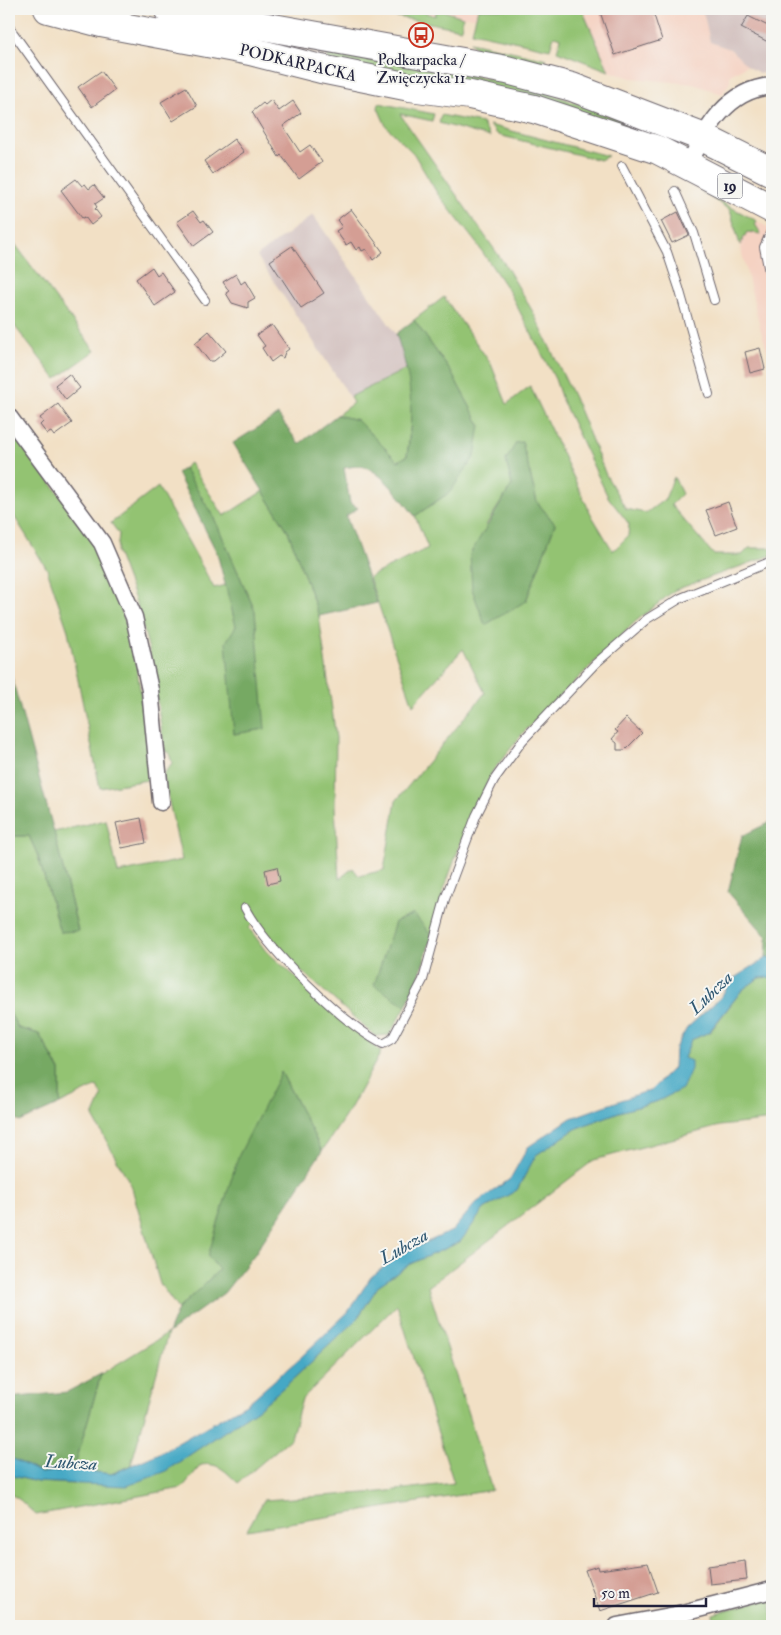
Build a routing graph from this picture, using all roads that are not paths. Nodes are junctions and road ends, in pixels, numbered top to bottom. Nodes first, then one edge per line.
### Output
1 (48, 9) edge
2 (156, 9) edge
3 (168, 9) edge
4 (101, 23) junction
5 (9, 27) edge
6 (772, 86) edge
7 (702, 137) junction
8 (689, 164) junction
9 (622, 166) dead end
10 (772, 172) edge
11 (675, 191) dead end
12 (772, 209) edge
13 (772, 229) edge
14 (772, 286) edge
15 (205, 300) dead end
16 (714, 300) dead end
17 (709, 394) dead end
18 (9, 417) edge
19 (772, 561) edge
20 (161, 802) dead end
21 (245, 908) dead end
22 (772, 1590) edge
23 (617, 1626) edge

1 - 4 highway, PODKARPACKA / 19
2 - 4 highway
3 - 7 highway, PODKARPACKA / 19
4 - 8 highway, PODKARPACKA / 19
5 - 15 lane
6 - 7 street
7 - 8 street
7 - 10 highway, PODKARPACKA / 19
8 - 12 highway, PODKARPACKA / 19
9 - 17 lane
11 - 16 lane
13 - 14 lane
18 - 20 street
19 - 21 lane
22 - 23 street

